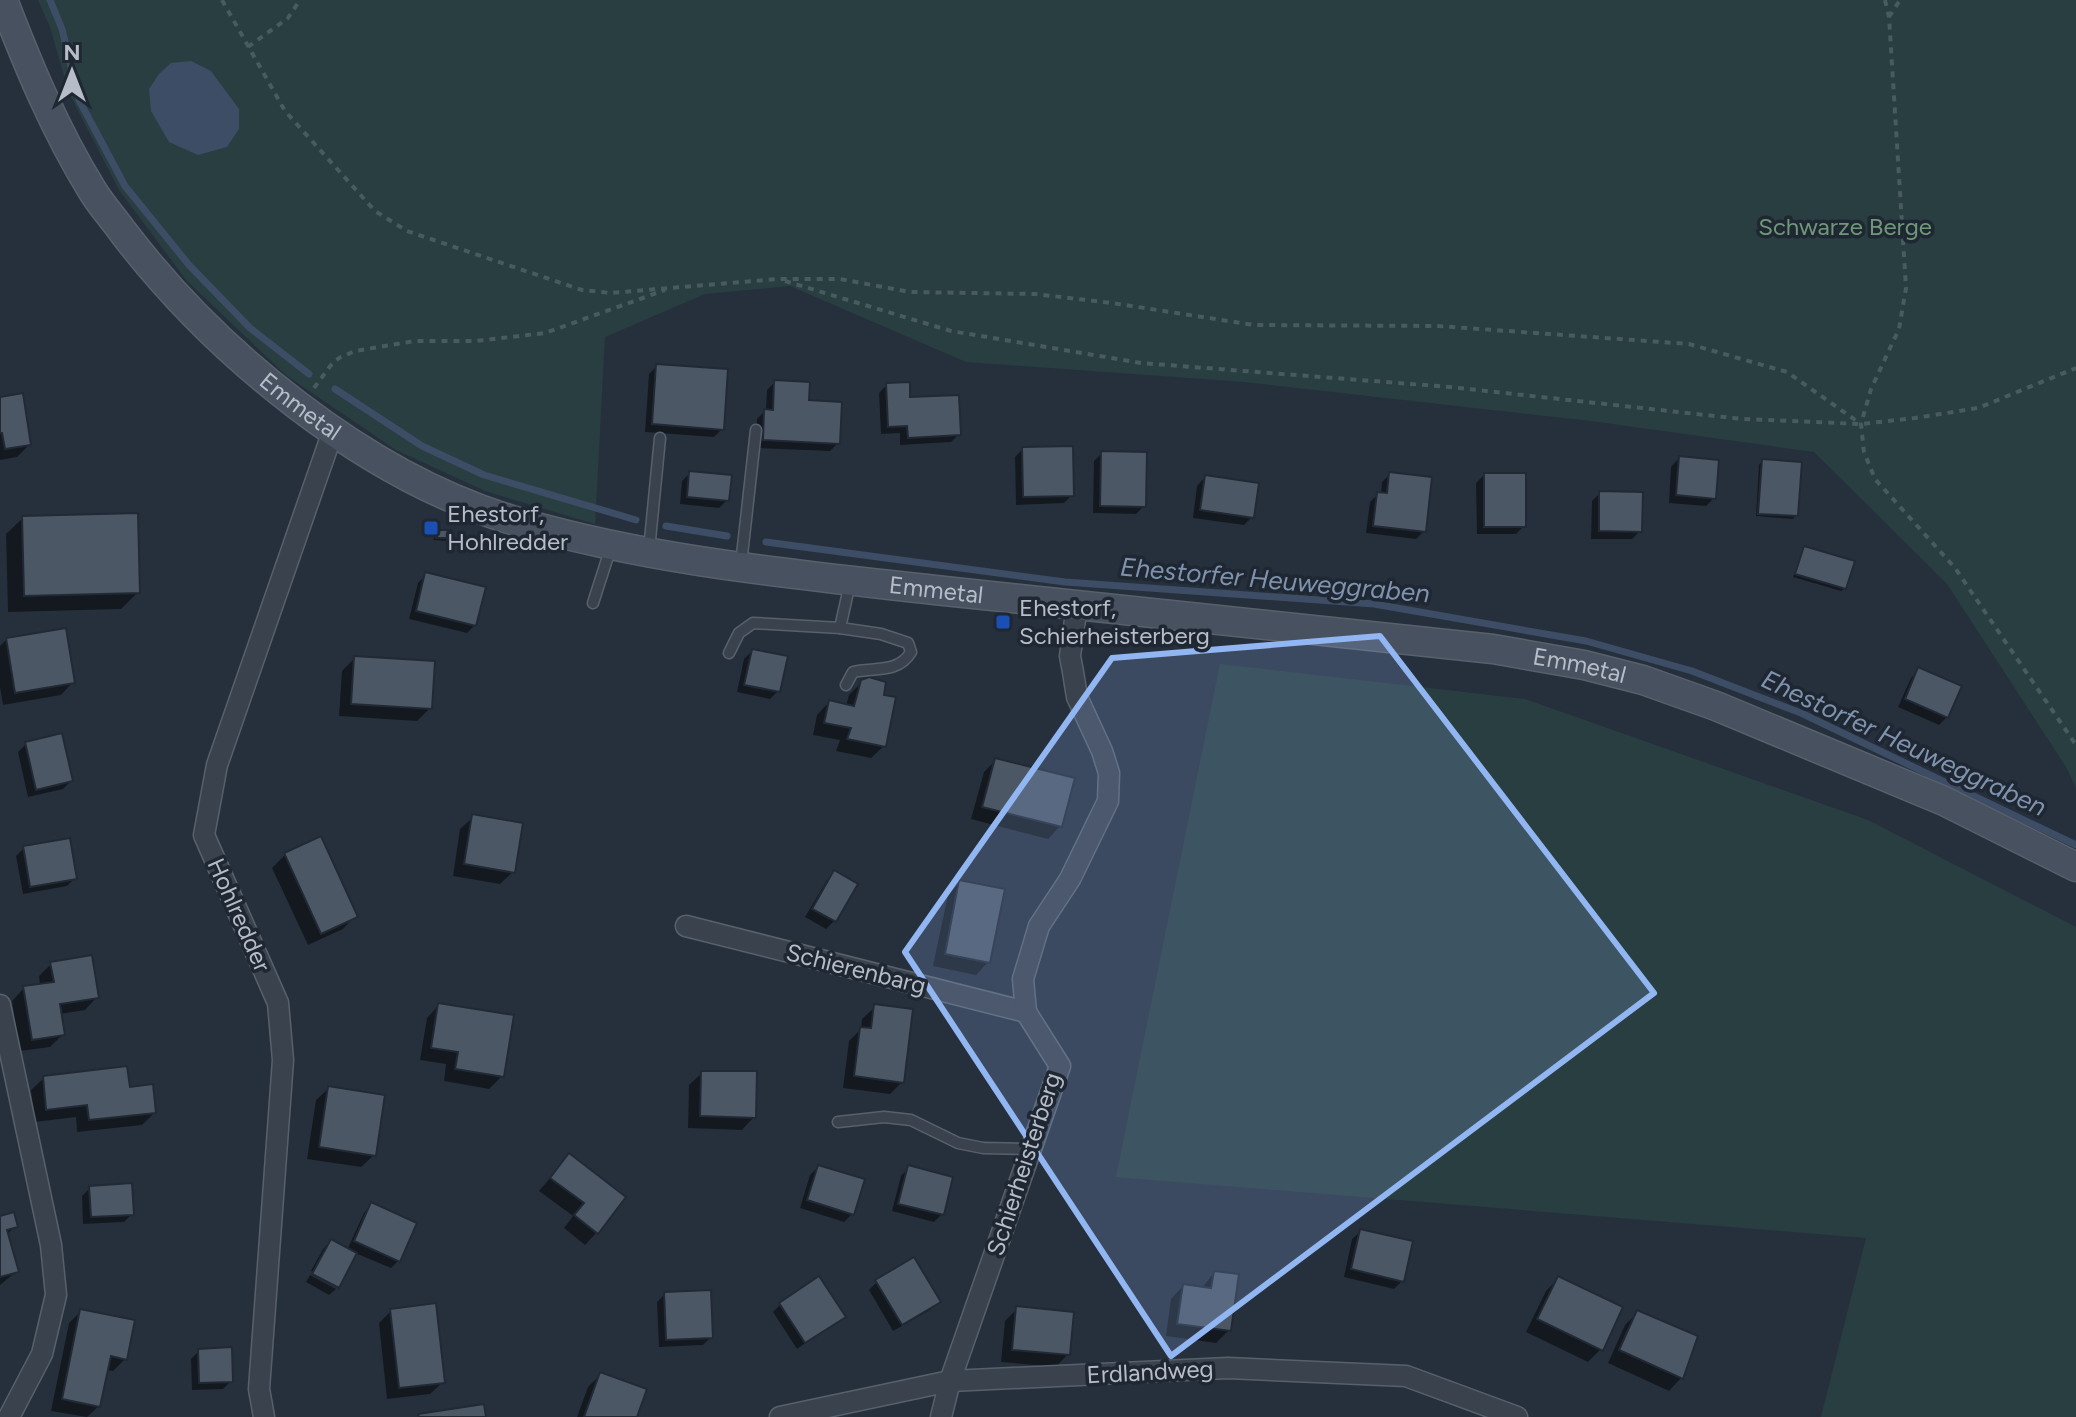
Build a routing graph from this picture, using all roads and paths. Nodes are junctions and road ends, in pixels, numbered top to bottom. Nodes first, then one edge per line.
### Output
1 (3, 0) edge
2 (222, 0) edge
3 (300, 0) edge
4 (1885, 0) edge
5 (1900, 0) edge
6 (1889, 17) junction
7 (248, 47) junction
8 (779, 279) junction
9 (672, 287) junction
10 (2076, 368) edge
11 (301, 406) junction
12 (1861, 424) junction
13 (756, 430) dead end
14 (333, 431) junction
15 (660, 438) dead end
16 (612, 545) junction
17 (648, 552) junction
18 (741, 566) junction
19 (851, 580) junction
20 (593, 603) dead end
21 (1077, 605) junction
22 (840, 628) junction
23 (729, 653) dead end
24 (846, 685) dead end
25 (2076, 745) edge
26 (2076, 867) edge
27 (686, 926) dead end
28 (0, 1005) edge
29 (1026, 1012) junction
30 (838, 1122) dead end
31 (1031, 1149) junction
32 (950, 1381) junction
33 (1514, 1416) edge
34 (9, 1417) edge
35 (264, 1417) edge
36 (780, 1417) edge
37 (941, 1417) edge

1 - 11 main road, Emmetal
2 - 7 path
3 - 7 path
4 - 6 path
5 - 6 path
6 - 12 path
7 - 9 path
8 - 9 path
8 - 12 path
8 - 12 path
9 - 11 path
10 - 12 path
11 - 14 main road, Emmetal
12 - 25 path
13 - 18 lane
14 - 16 main road, Emmetal
14 - 35 street, Hohlredder
15 - 17 lane
16 - 17 main road, Emmetal
16 - 20 lane
17 - 18 main road, Emmetal
18 - 19 main road, Emmetal
19 - 21 main road, Emmetal
19 - 22 lane
21 - 26 main road, Emmetal
21 - 29 street
22 - 23 lane
22 - 24 lane
27 - 29 street, Schierenbarg
28 - 34 street
29 - 31 street, Schierheisterberg
30 - 31 lane
31 - 32 street, Schierheisterberg
32 - 33 street, Erdlandweg
32 - 36 street, Erdlandweg
32 - 37 street, Schierheisterberg

